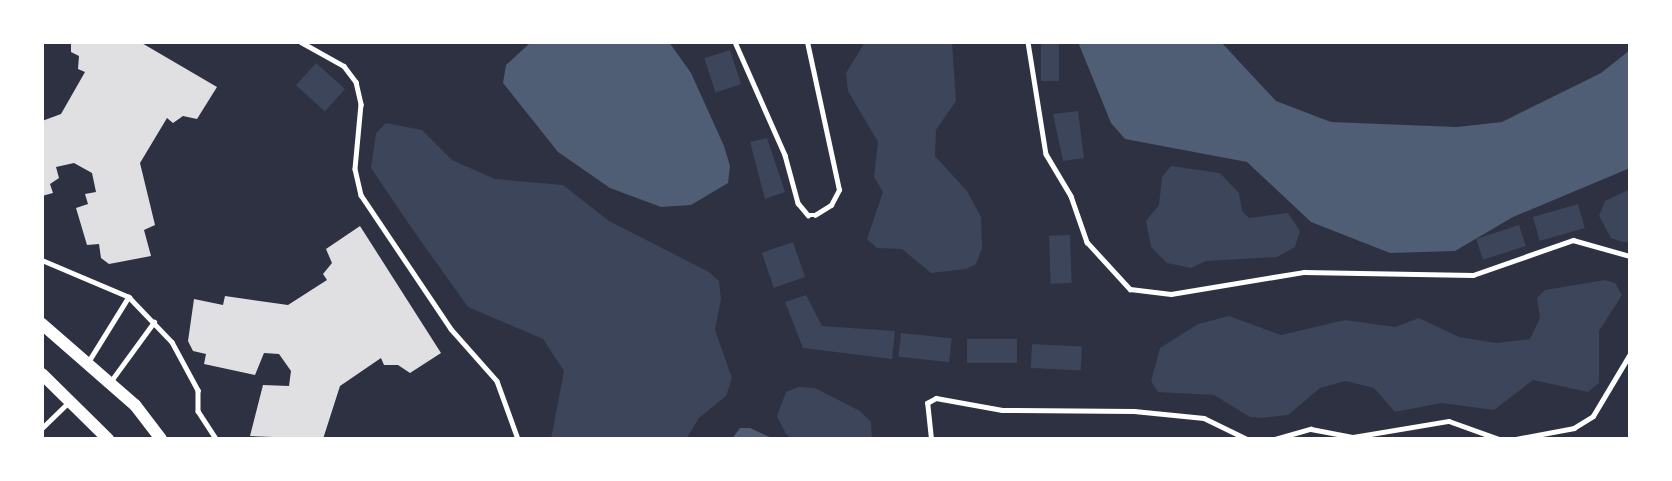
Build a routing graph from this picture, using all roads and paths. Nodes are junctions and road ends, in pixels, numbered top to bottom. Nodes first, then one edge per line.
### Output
1 (301, 42) edge
2 (735, 42) edge
3 (807, 42) edge
4 (1028, 42) edge
5 (1630, 256) edge
6 (42, 260) edge
7 (129, 297) junction
8 (154, 322) junction
9 (42, 324) edge
10 (1630, 354) edge
11 (87, 363) junction
12 (42, 374) edge
13 (110, 383) junction
14 (72, 399) junction
15 (42, 428) edge
16 (108, 439) edge
17 (161, 439) edge
18 (216, 439) edge
19 (518, 439) edge
20 (931, 439) edge
21 (1247, 439) edge
22 (1275, 439) edge
23 (1499, 439) edge
24 (1516, 439) edge

1 - 19 lane
2 - 3 lane
4 - 5 lane
6 - 7 lane
7 - 8 lane
7 - 11 lane
8 - 13 lane
8 - 18 lane
9 - 11 main road
10 - 24 lane
11 - 13 main road
12 - 14 main road
13 - 17 main road
14 - 15 lane
14 - 16 main road
20 - 21 lane
22 - 23 lane

